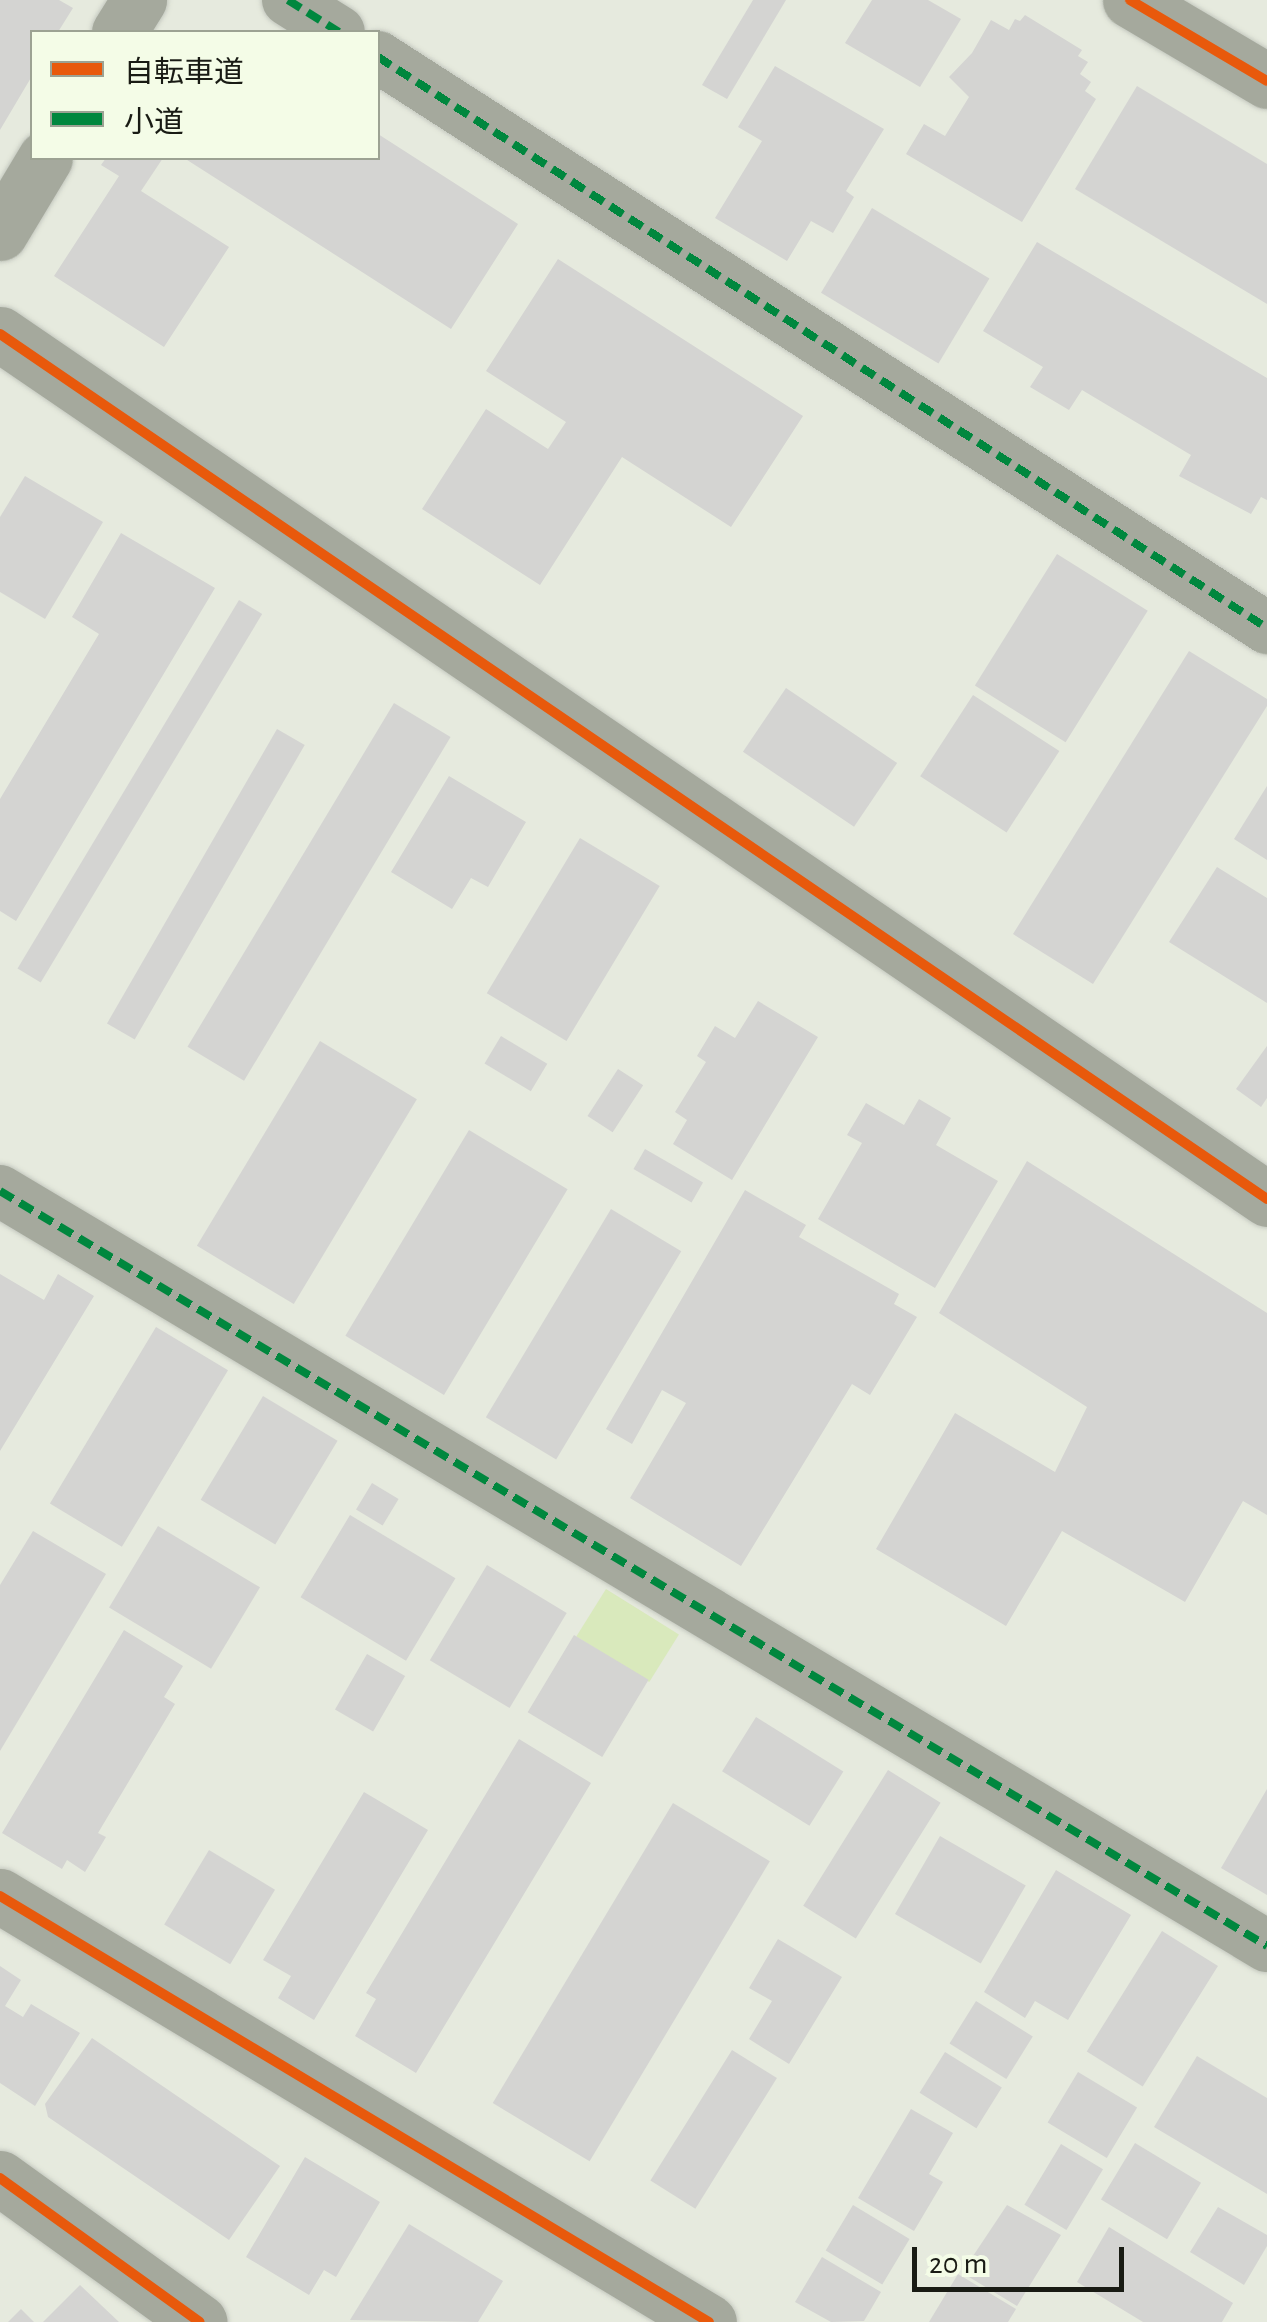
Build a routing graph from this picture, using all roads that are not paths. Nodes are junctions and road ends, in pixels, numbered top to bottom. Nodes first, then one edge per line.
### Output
1 (139, 0) edge
2 (288, 0) edge
3 (1130, 0) edge
4 (120, 30) edge
5 (336, 30) edge
6 (380, 58) edge
7 (1267, 81) edge
8 (44, 160) edge
9 (0, 233) edge
10 (0, 334) edge
11 (1267, 628) edge
12 (0, 1191) edge
13 (1267, 1199) edge
14 (0, 1896) edge
15 (1267, 1946) edge
16 (0, 2178) edge
17 (200, 2322) edge
18 (709, 2322) edge

1 - 4 street
2 - 5 street
3 - 7 street
6 - 11 street
8 - 9 street
10 - 13 street
12 - 15 street
14 - 18 street
16 - 17 street

